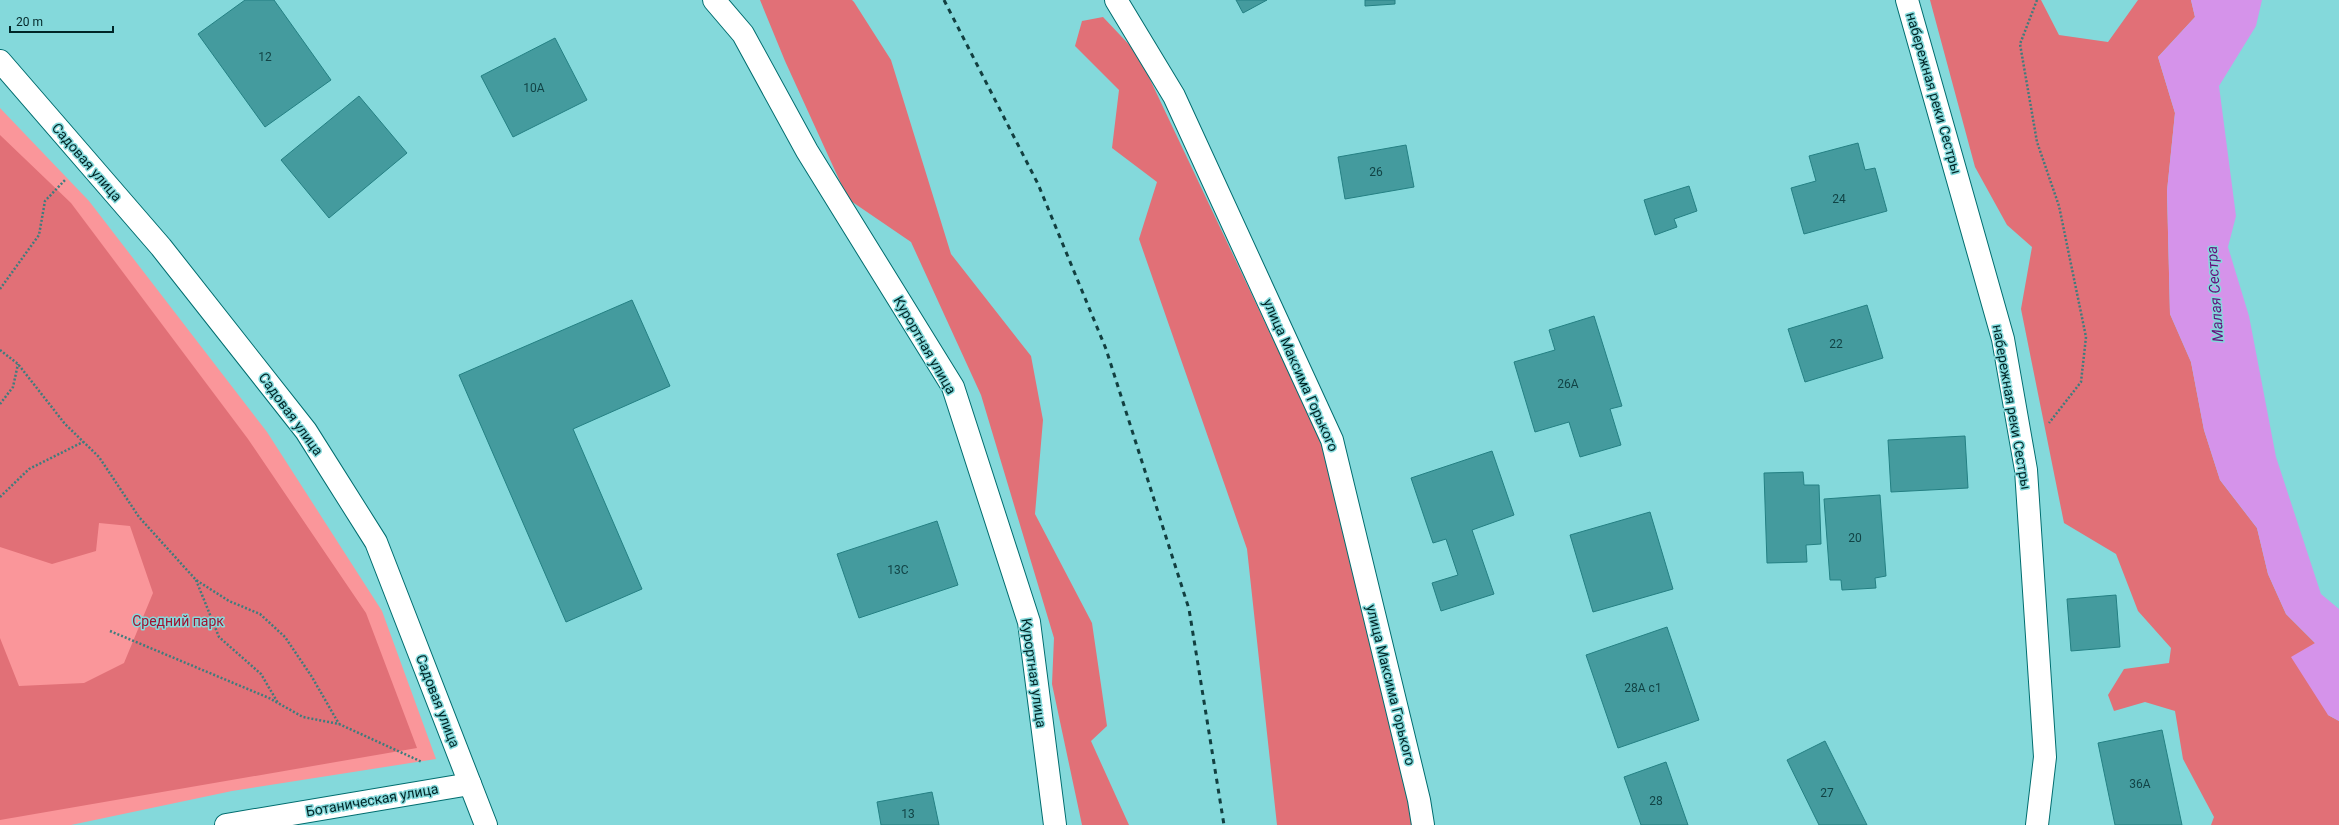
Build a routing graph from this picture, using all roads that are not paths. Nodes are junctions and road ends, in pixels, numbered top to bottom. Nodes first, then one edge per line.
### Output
1 (714, 0) edge
2 (1116, 0) edge
3 (1907, 0) edge
4 (0, 61) edge
5 (470, 784) junction
6 (226, 825) edge
7 (486, 825) edge
8 (1056, 825) edge
9 (1423, 825) edge
10 (2037, 825) edge

1 - 8 street, Курортная улица
2 - 9 street, улица Максима Горького
3 - 10 street, набережная реки Сестры
4 - 5 street, Садовая улица
5 - 6 street, Ботаническая улица
5 - 7 street, Садовая улица

